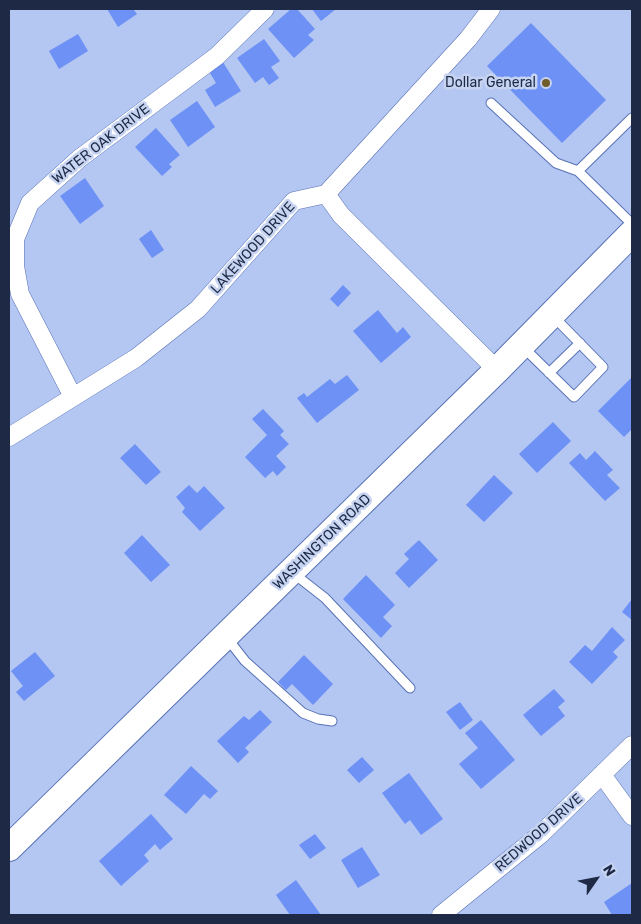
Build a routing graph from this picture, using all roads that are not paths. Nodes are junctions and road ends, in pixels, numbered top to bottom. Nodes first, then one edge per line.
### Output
1 (265, 9) edge
2 (491, 9) edge
3 (491, 103) dead end
4 (632, 118) edge
5 (578, 171) junction
6 (326, 194) junction
7 (632, 224) edge
8 (632, 233) edge
9 (12, 265) edge
10 (552, 314) junction
11 (580, 343) junction
12 (521, 345) junction
13 (497, 370) junction
14 (549, 373) junction
15 (73, 397) junction
16 (9, 436) edge
17 (291, 571) junction
18 (226, 636) junction
19 (410, 688) dead end
20 (332, 721) dead end
21 (632, 745) edge
22 (603, 776) junction
23 (632, 816) edge
24 (9, 848) edge
25 (441, 915) edge

1 - 9 street, WATER OAK DRIVE
2 - 6 street
3 - 5 lane
4 - 5 lane
5 - 7 lane
6 - 13 street
6 - 15 street, LAKEWOOD DRIVE
8 - 10 main road, WASHINGTON ROAD
9 - 15 street, WATER OAK DRIVE
10 - 11 lane
10 - 12 main road, WASHINGTON ROAD
11 - 14 lane
11 - 14 lane
12 - 13 main road, WASHINGTON ROAD
12 - 14 lane
13 - 17 main road, WASHINGTON ROAD
15 - 16 street, LAKEWOOD DRIVE
17 - 18 main road, WASHINGTON ROAD
17 - 19 lane
18 - 20 lane
18 - 24 main road, WASHINGTON ROAD
21 - 22 street, REDWOOD DRIVE
22 - 23 street
22 - 25 street, REDWOOD DRIVE

